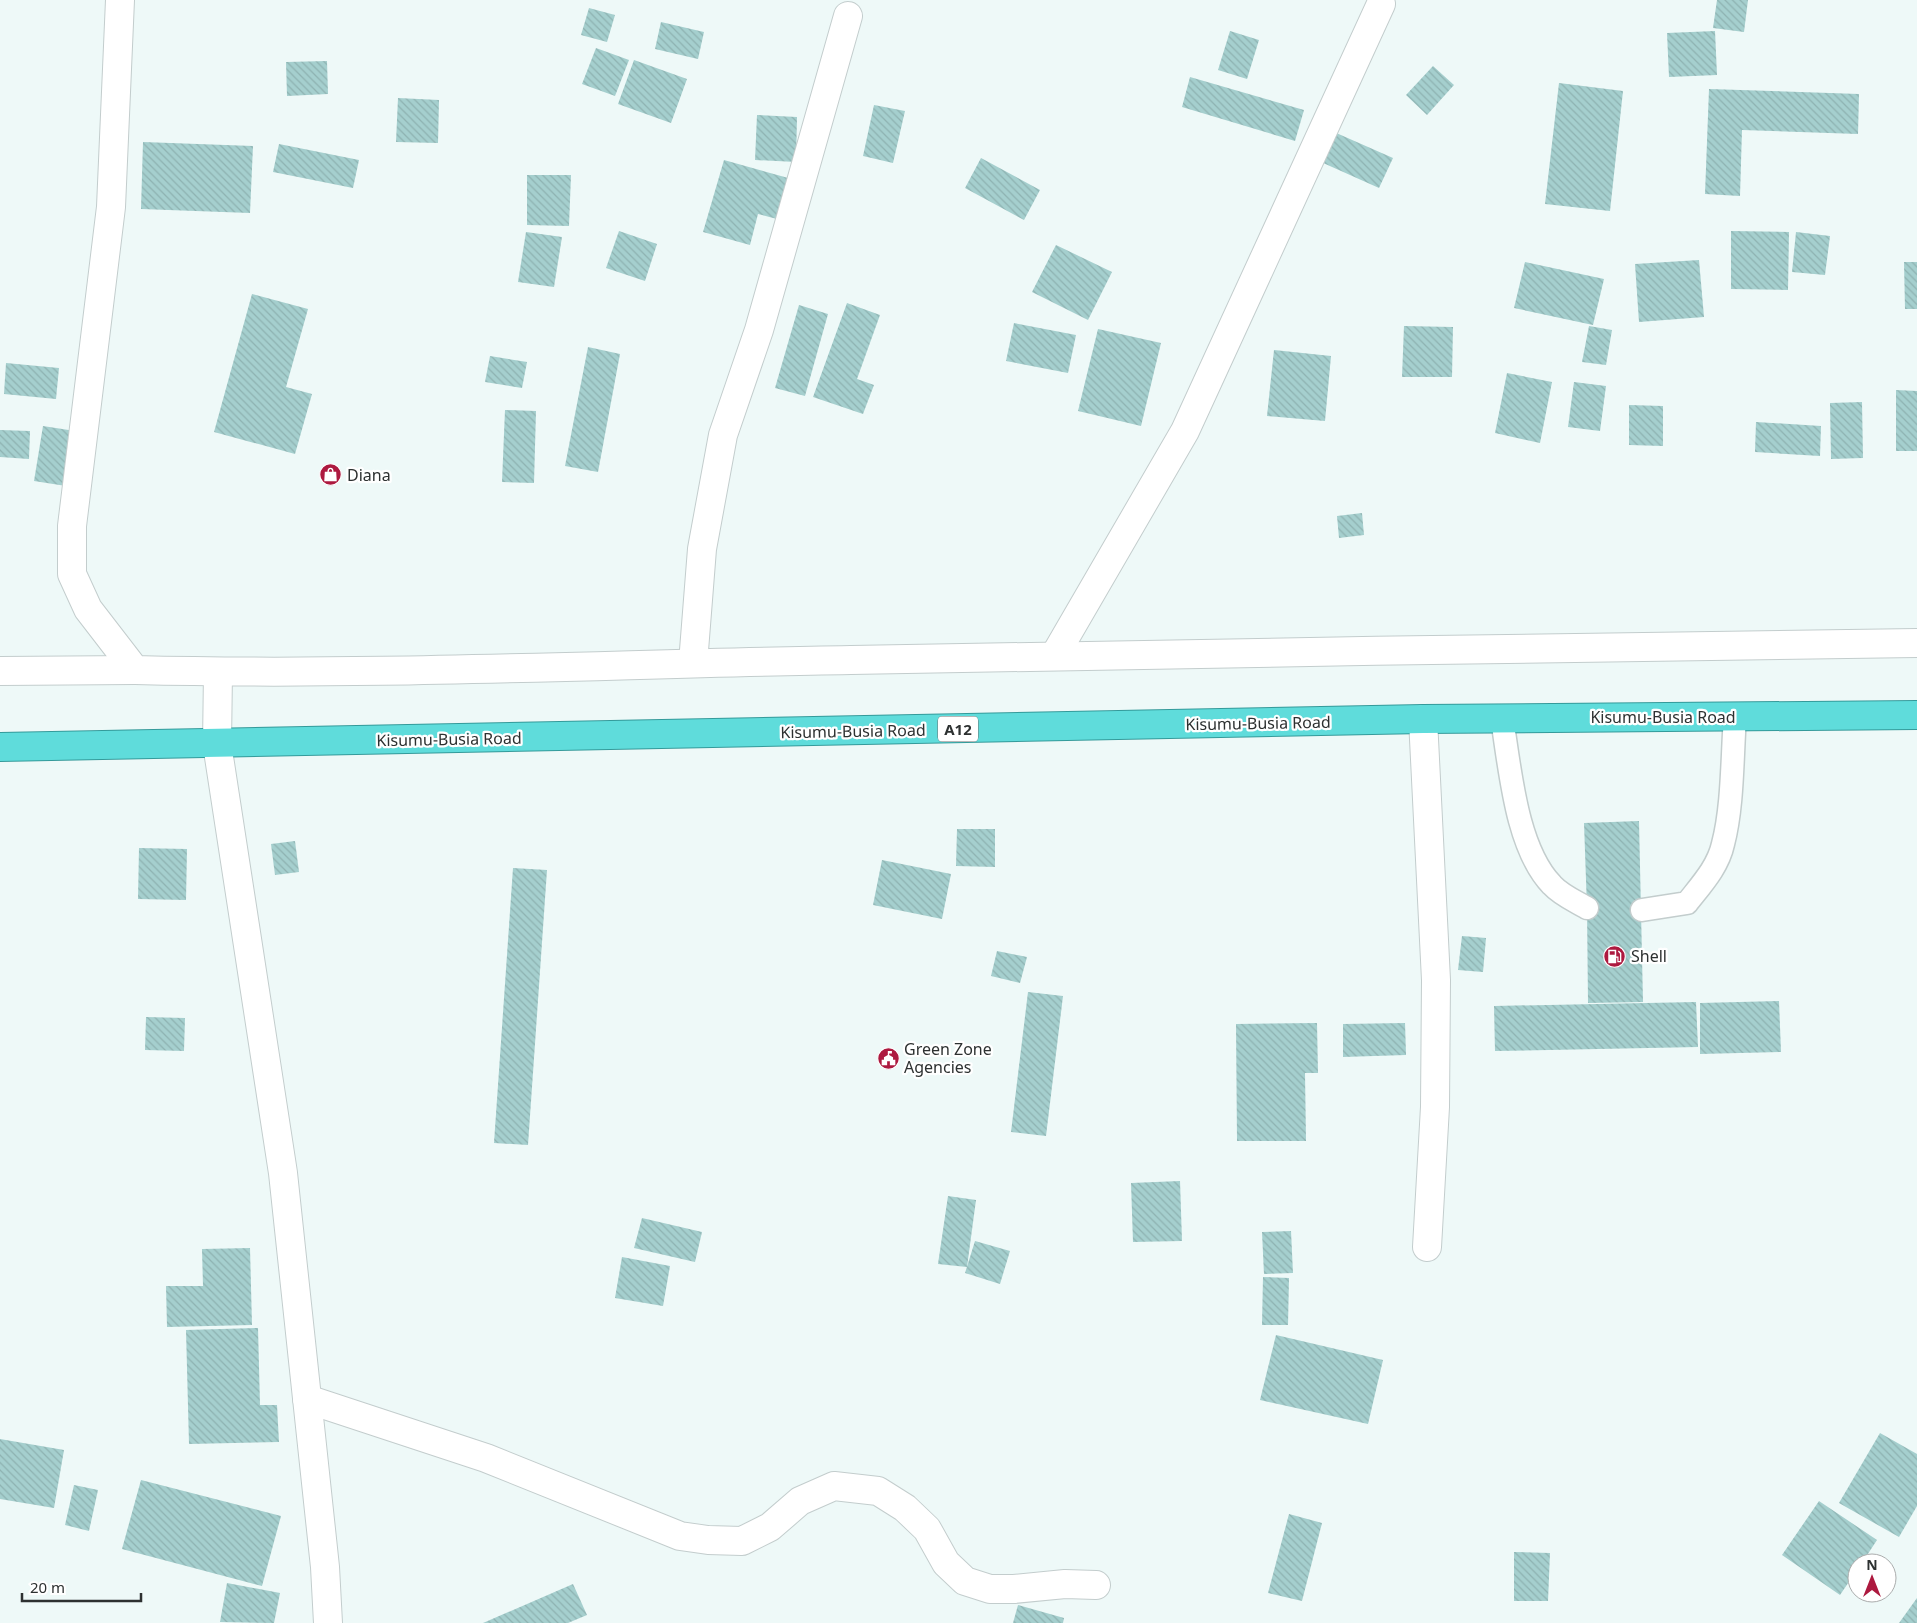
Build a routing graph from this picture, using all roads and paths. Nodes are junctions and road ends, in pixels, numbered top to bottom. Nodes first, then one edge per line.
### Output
1 (120, 0) edge
2 (1381, 4) dead end
3 (848, 16) dead end
4 (1917, 643) edge
5 (1055, 656) junction
6 (693, 663) junction
7 (135, 670) junction
8 (0, 671) edge
9 (218, 672) junction
10 (1917, 715) edge
11 (1734, 717) junction
12 (1502, 719) junction
13 (1424, 720) junction
14 (217, 744) junction
15 (0, 747) edge
16 (1587, 908) dead end
17 (1642, 910) dead end
18 (1427, 1247) dead end
19 (307, 1399) junction
20 (1096, 1585) dead end
21 (328, 1623) edge

1 - 7 street
2 - 5 street
3 - 6 street
4 - 5 street
5 - 6 street
6 - 9 street
7 - 8 street
7 - 9 street
9 - 14 street
10 - 11 highway, Kisumu-Busia Road / A12
11 - 12 highway, Kisumu-Busia Road / A12
11 - 17 lane
12 - 13 highway, Kisumu-Busia Road / A12
12 - 16 lane
13 - 14 highway, Kisumu-Busia Road / A12
13 - 18 street
14 - 15 highway, Kisumu-Busia Road / A12
14 - 19 street
19 - 20 street
19 - 21 street

